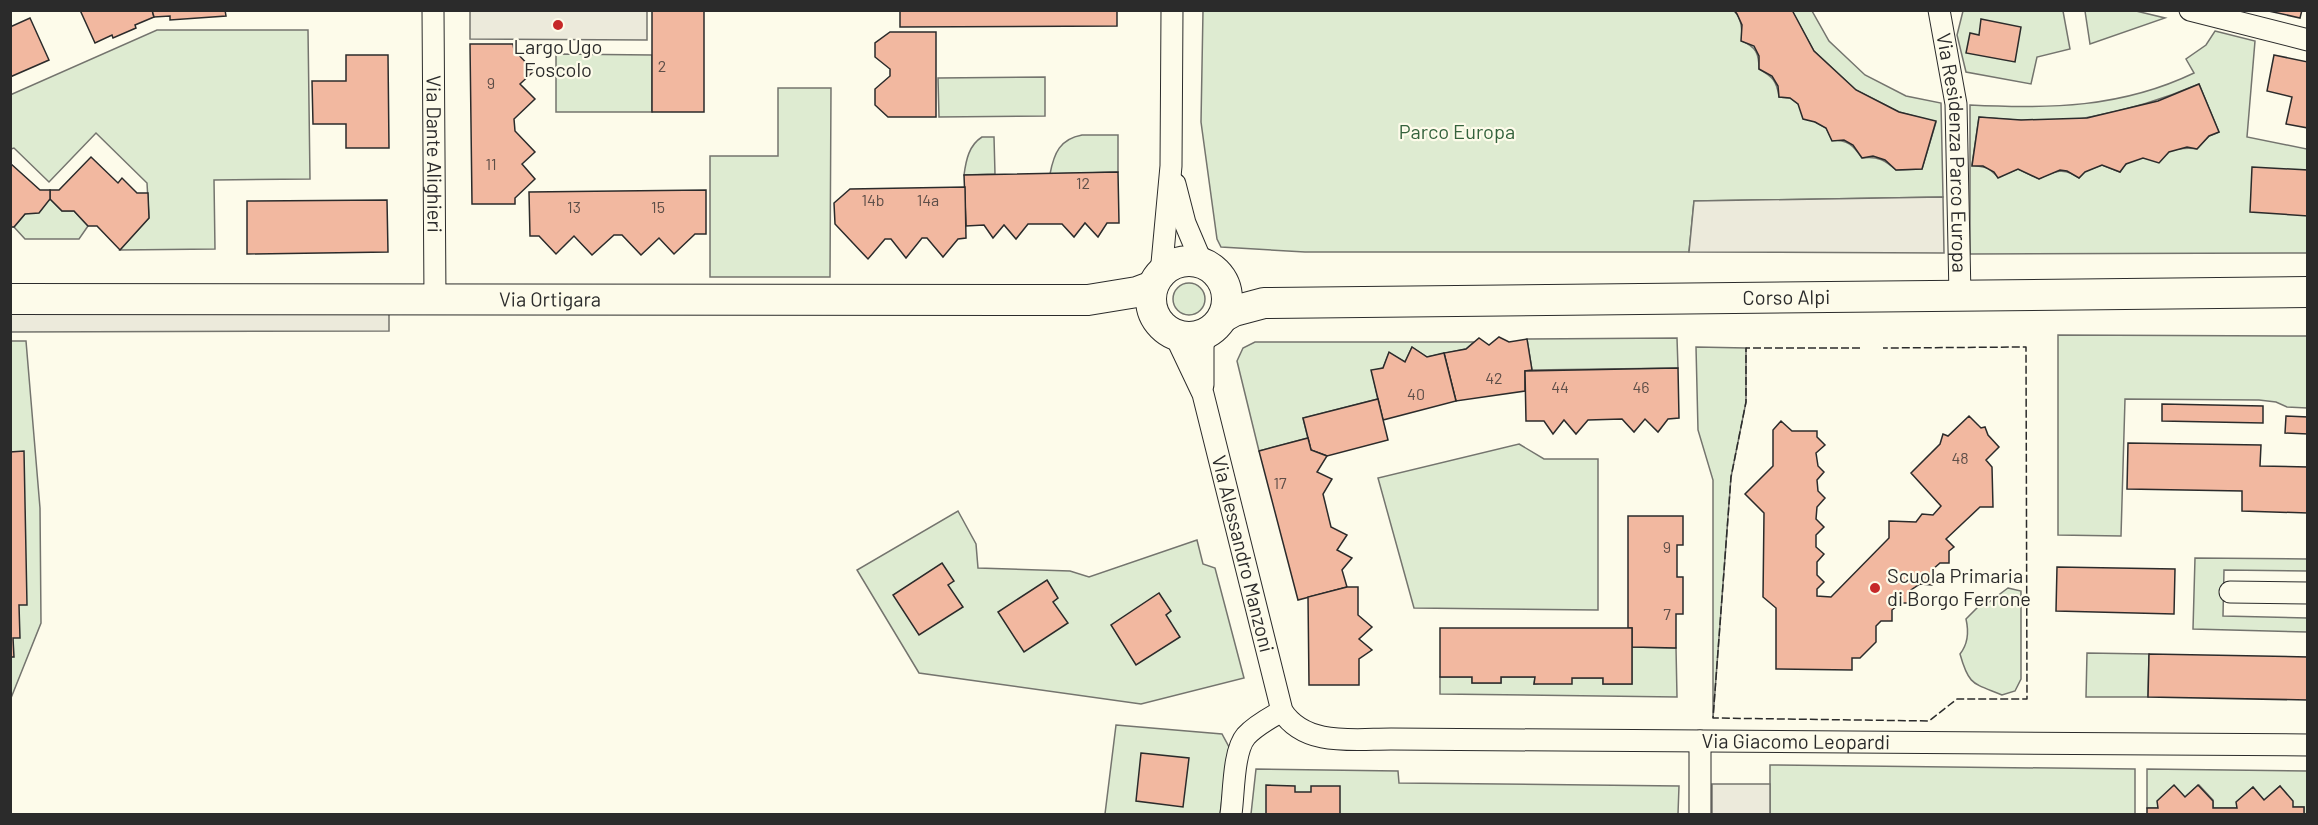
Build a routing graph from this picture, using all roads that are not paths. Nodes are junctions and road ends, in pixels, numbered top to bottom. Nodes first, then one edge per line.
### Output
1 (433, 10) edge
2 (1173, 10) edge
3 (1939, 10) edge
4 (2190, 10) edge
5 (2307, 40) edge
6 (1171, 166) junction
7 (1212, 272) junction
8 (2307, 292) edge
9 (1960, 296) junction
10 (435, 298) junction
11 (10, 299) edge
12 (1161, 303) junction
13 (1264, 303) junction
14 (1214, 326) junction
15 (1203, 394) junction
16 (2230, 592) dead end
17 (2307, 593) edge
18 (1285, 716) junction
19 (1700, 741) junction
20 (2307, 745) edge
21 (1231, 814) edge
22 (1700, 814) edge

1 - 10 street, Via Dante Alighieri
2 - 6 street, Via Alessandro Manzoni
3 - 9 street, Via Residenza Parco Europa
4 - 5 street
6 - 7 street, Via Alessandro Manzoni
6 - 12 street, Via Alessandro Manzoni
7 - 12 street
7 - 13 street, Corso Alpi
7 - 14 street, Via Alessandro Manzoni
8 - 9 street, Corso Alpi
9 - 13 street, Corso Alpi
10 - 11 street, Via Ortigara
10 - 12 street, Via Ortigara
12 - 14 street
12 - 15 street, Via Alessandro Manzoni
13 - 14 street, Corso Alpi
14 - 15 street, Via Alessandro Manzoni
15 - 18 street, Via Alessandro Manzoni
16 - 17 street
18 - 19 street, Via Giacomo Leopardi
18 - 21 street
19 - 20 street, Via Giacomo Leopardi
19 - 22 street

